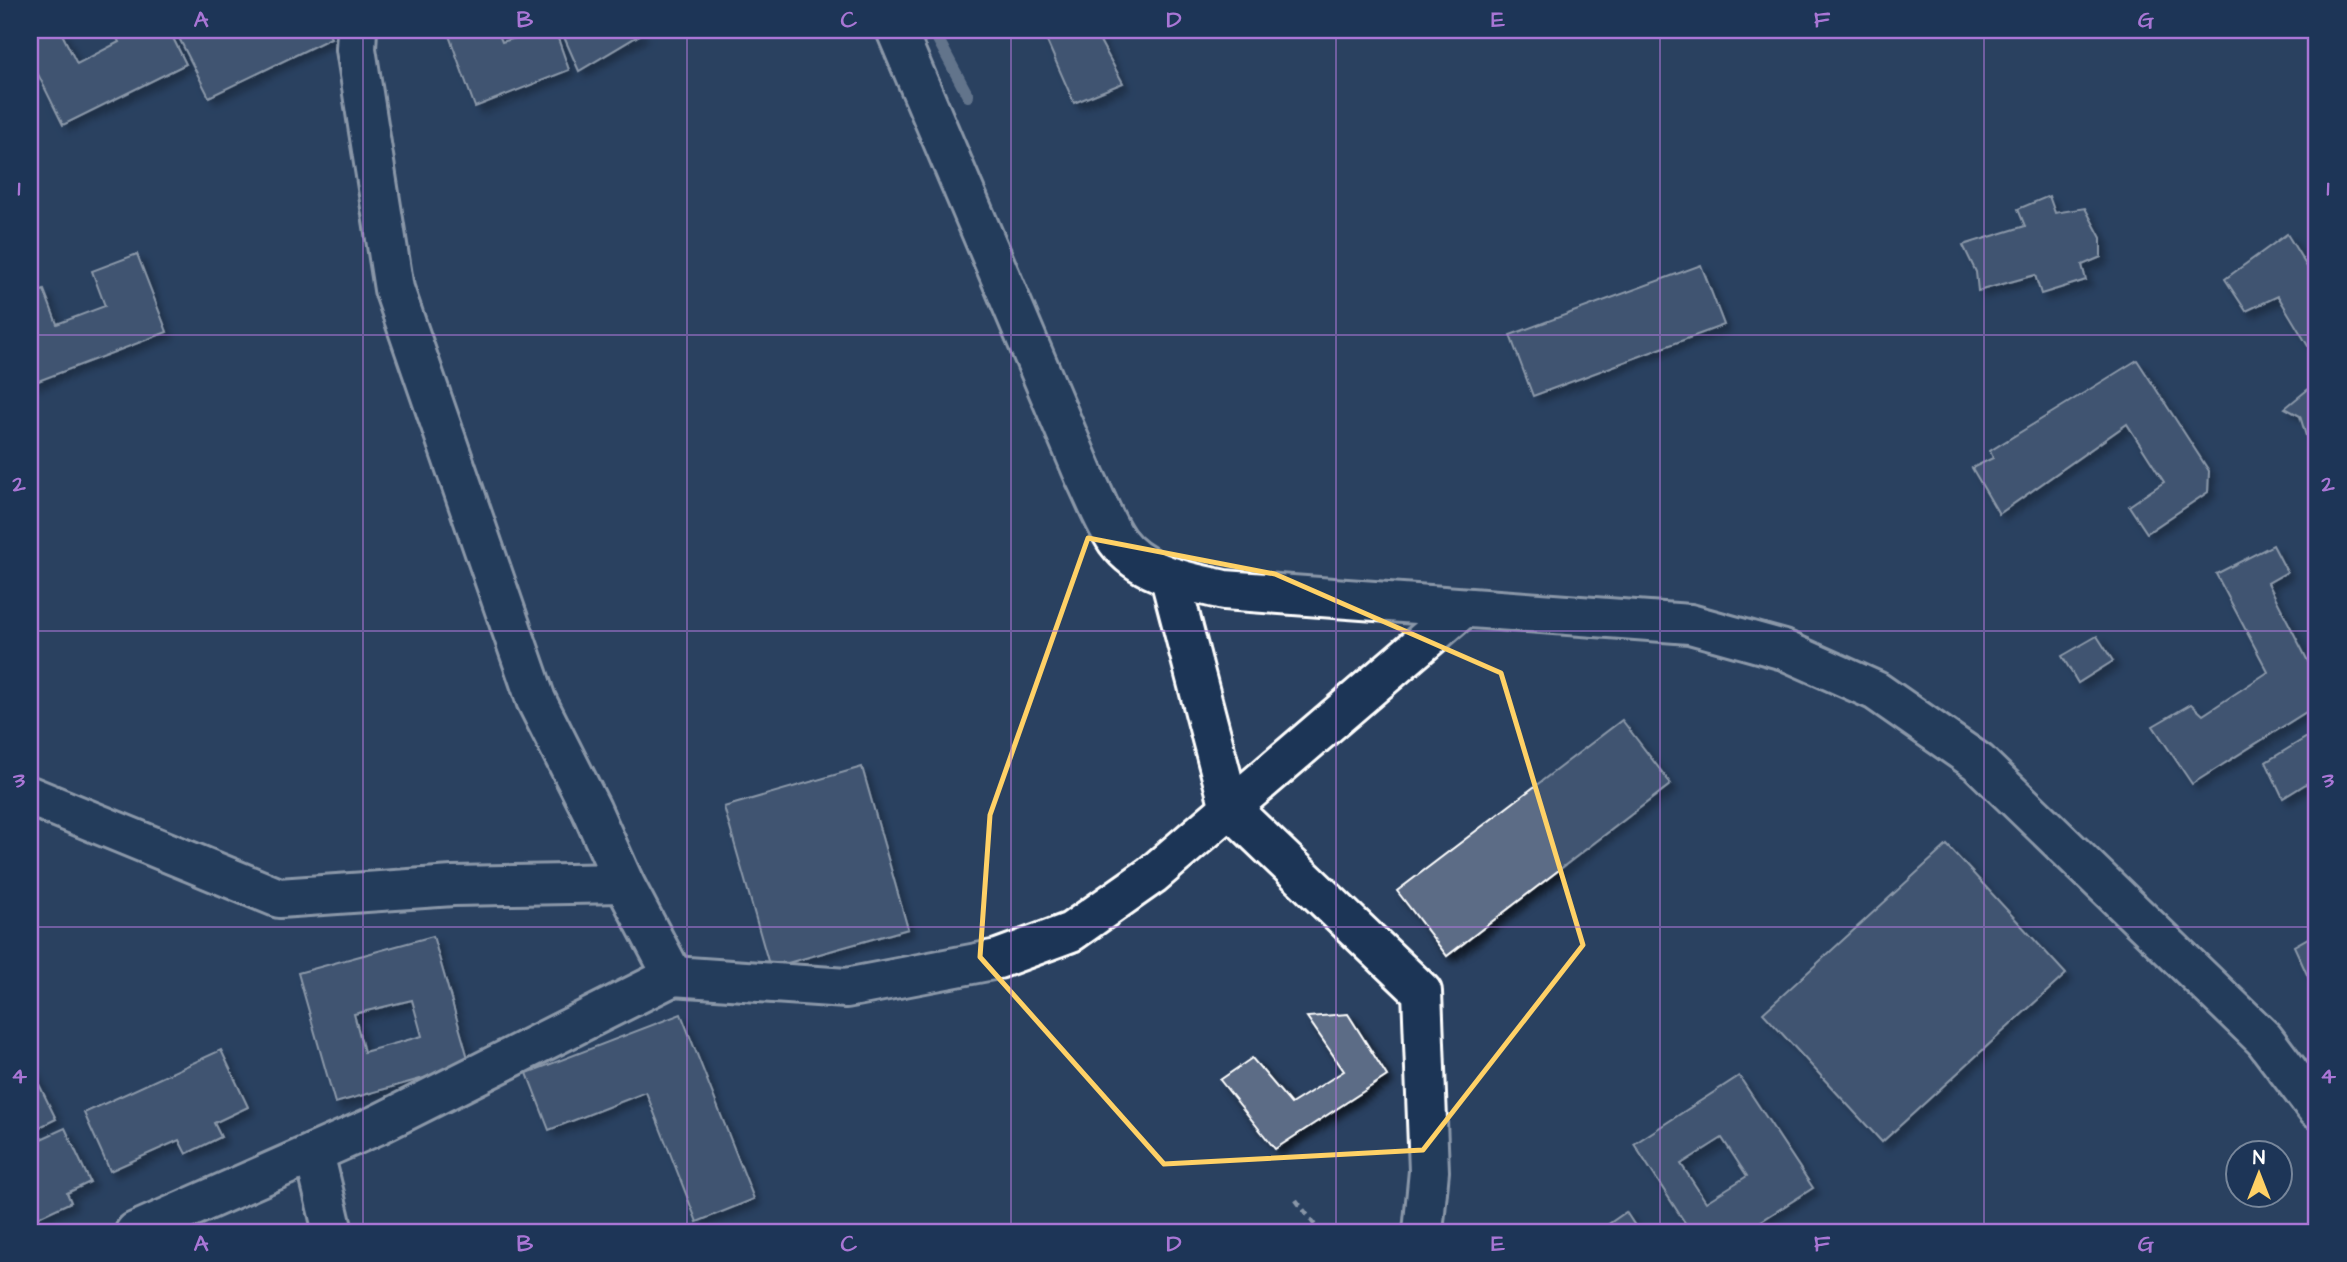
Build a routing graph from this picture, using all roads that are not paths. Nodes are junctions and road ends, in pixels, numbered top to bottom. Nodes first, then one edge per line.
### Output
1 (357, 30) edge
2 (897, 30) edge
3 (1170, 578) junction
4 (1463, 608) junction
5 (30, 796) edge
6 (1230, 808) junction
7 (624, 883) junction
8 (673, 976) junction
9 (2317, 1110) edge
10 (314, 1153) junction
11 (135, 1232) edge
12 (334, 1232) edge
13 (1423, 1232) edge

1 - 7 street
2 - 3 street
3 - 4 street
3 - 6 street
4 - 6 street
4 - 9 street
5 - 7 street
6 - 8 street
6 - 13 street
7 - 8 street
8 - 10 street
10 - 11 street
10 - 12 street

